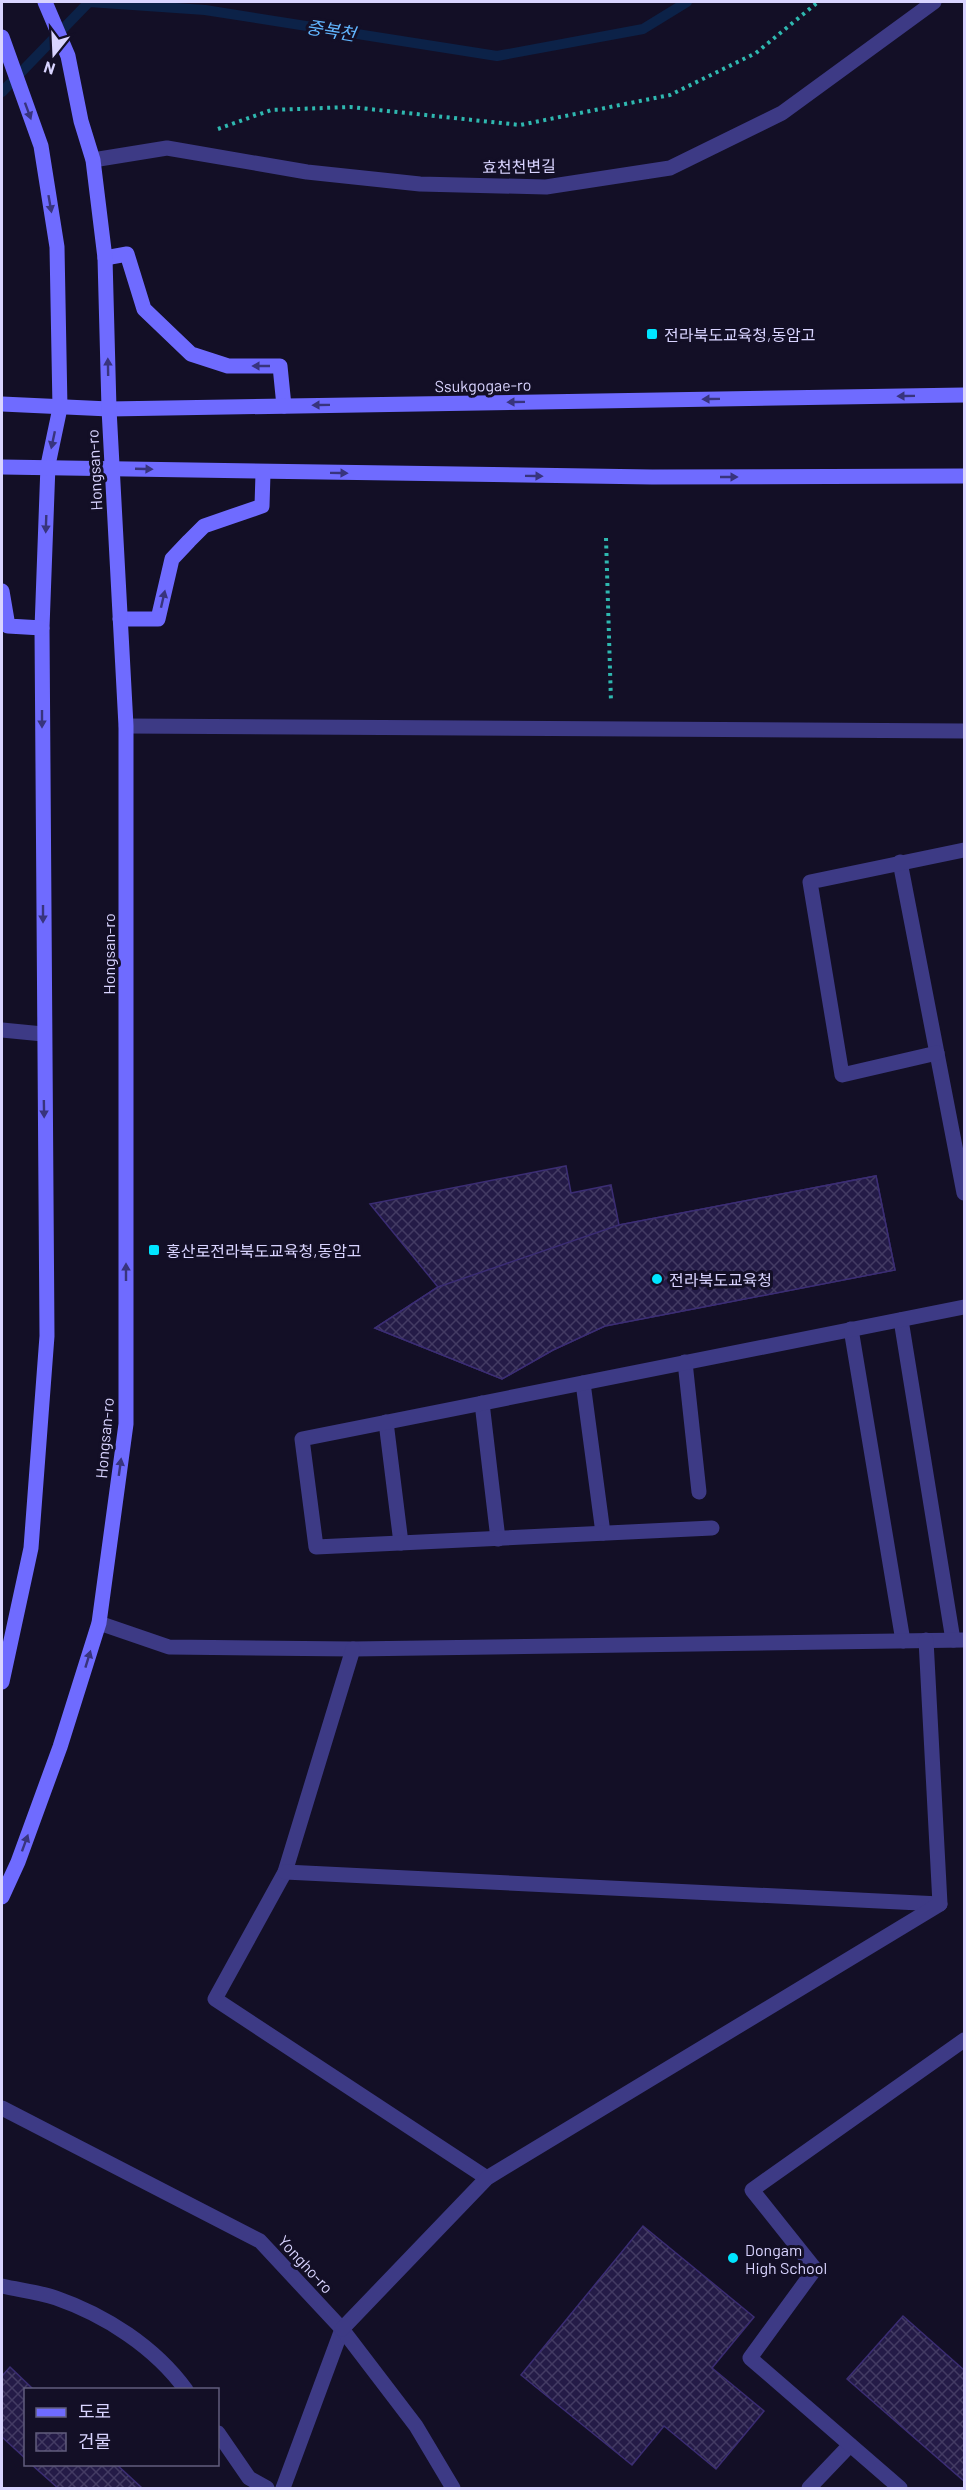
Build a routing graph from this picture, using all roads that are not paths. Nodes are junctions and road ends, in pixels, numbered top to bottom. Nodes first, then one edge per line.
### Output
1 (45, 2) edge
2 (934, 2) edge
3 (2, 37) edge
4 (93, 160) junction
5 (105, 258) junction
6 (964, 395) edge
7 (2, 404) edge
8 (284, 406) junction
9 (60, 408) junction
10 (109, 409) junction
11 (48, 465) junction
12 (2, 466) edge
13 (112, 467) junction
14 (263, 472) junction
15 (964, 476) edge
16 (2, 591) edge
17 (120, 620) junction
18 (42, 628) junction
19 (126, 726) junction
20 (964, 731) edge
21 (964, 850) edge
22 (900, 862) junction
23 (2, 1030) edge
24 (43, 1034) junction
25 (937, 1053) junction
26 (964, 1193) edge
27 (964, 1307) edge
28 (901, 1320) junction
29 (851, 1329) junction
30 (685, 1362) junction
31 (583, 1383) junction
32 (482, 1403) junction
33 (386, 1422) junction
34 (699, 1492) dead end
35 (712, 1528) dead end
36 (603, 1533) junction
37 (498, 1539) junction
38 (401, 1543) junction
39 (99, 1623) junction
40 (926, 1640) junction
41 (959, 1640) edge
42 (903, 1641) junction
43 (353, 1649) junction
44 (2, 1682) edge
45 (285, 1872) junction
46 (2, 1897) edge
47 (940, 1904) junction
48 (964, 2040) edge
49 (2, 2108) edge
50 (487, 2178) junction
51 (2, 2286) edge
52 (342, 2329) junction
53 (185, 2388) edge
54 (219, 2434) edge
55 (850, 2445) junction
56 (267, 2488) edge
57 (283, 2488) edge
58 (453, 2488) edge
59 (809, 2488) edge
60 (900, 2488) edge

1 - 4 street, Hongsan-ro
2 - 4 street, 효천천변길
3 -> 9 street
4 - 5 street, Hongsan-ro
8 -> 5 street
10 -> 5 street, Hongsan-ro
6 -> 8 street, Ssukgogae-ro
7 - 9 street, Ssukgogae-ro
8 - 10 street, Ssukgogae-ro
9 - 10 street, Ssukgogae-ro
9 -> 11 street
10 - 13 street, Hongsan-ro
11 - 12 street
11 - 13 street
11 -> 18 street
13 -> 14 street
13 - 17 street, Hongsan-ro
14 -> 15 street
17 -> 14 street
16 - 18 street
17 - 19 street, Hongsan-ro
18 -> 24 street
19 - 20 street
39 -> 19 street, Hongsan-ro
21 - 22 street
22 - 25 street
22 - 25 street
23 - 24 street
24 -> 44 street
25 - 26 street
27 - 28 street
28 - 29 street
28 - 41 street
29 - 30 street
29 - 42 street
30 - 31 street
30 - 34 street
31 - 32 street
31 - 36 street
32 - 33 street
32 - 37 street
33 - 38 street
33 - 38 street
35 - 36 street
36 - 37 street
37 - 38 street
39 - 43 street
46 -> 39 street, Hongsan-ro
40 - 41 street
40 - 42 street
40 - 47 street
42 - 43 street
43 - 45 street
45 - 47 street
45 - 50 street
47 - 50 street
48 - 55 street
49 - 52 street, Yongho-ro
50 - 52 street
51 - 53 street
52 - 57 street
52 - 58 street, Yongho-ro
54 - 56 street
55 - 59 street
55 - 60 street

